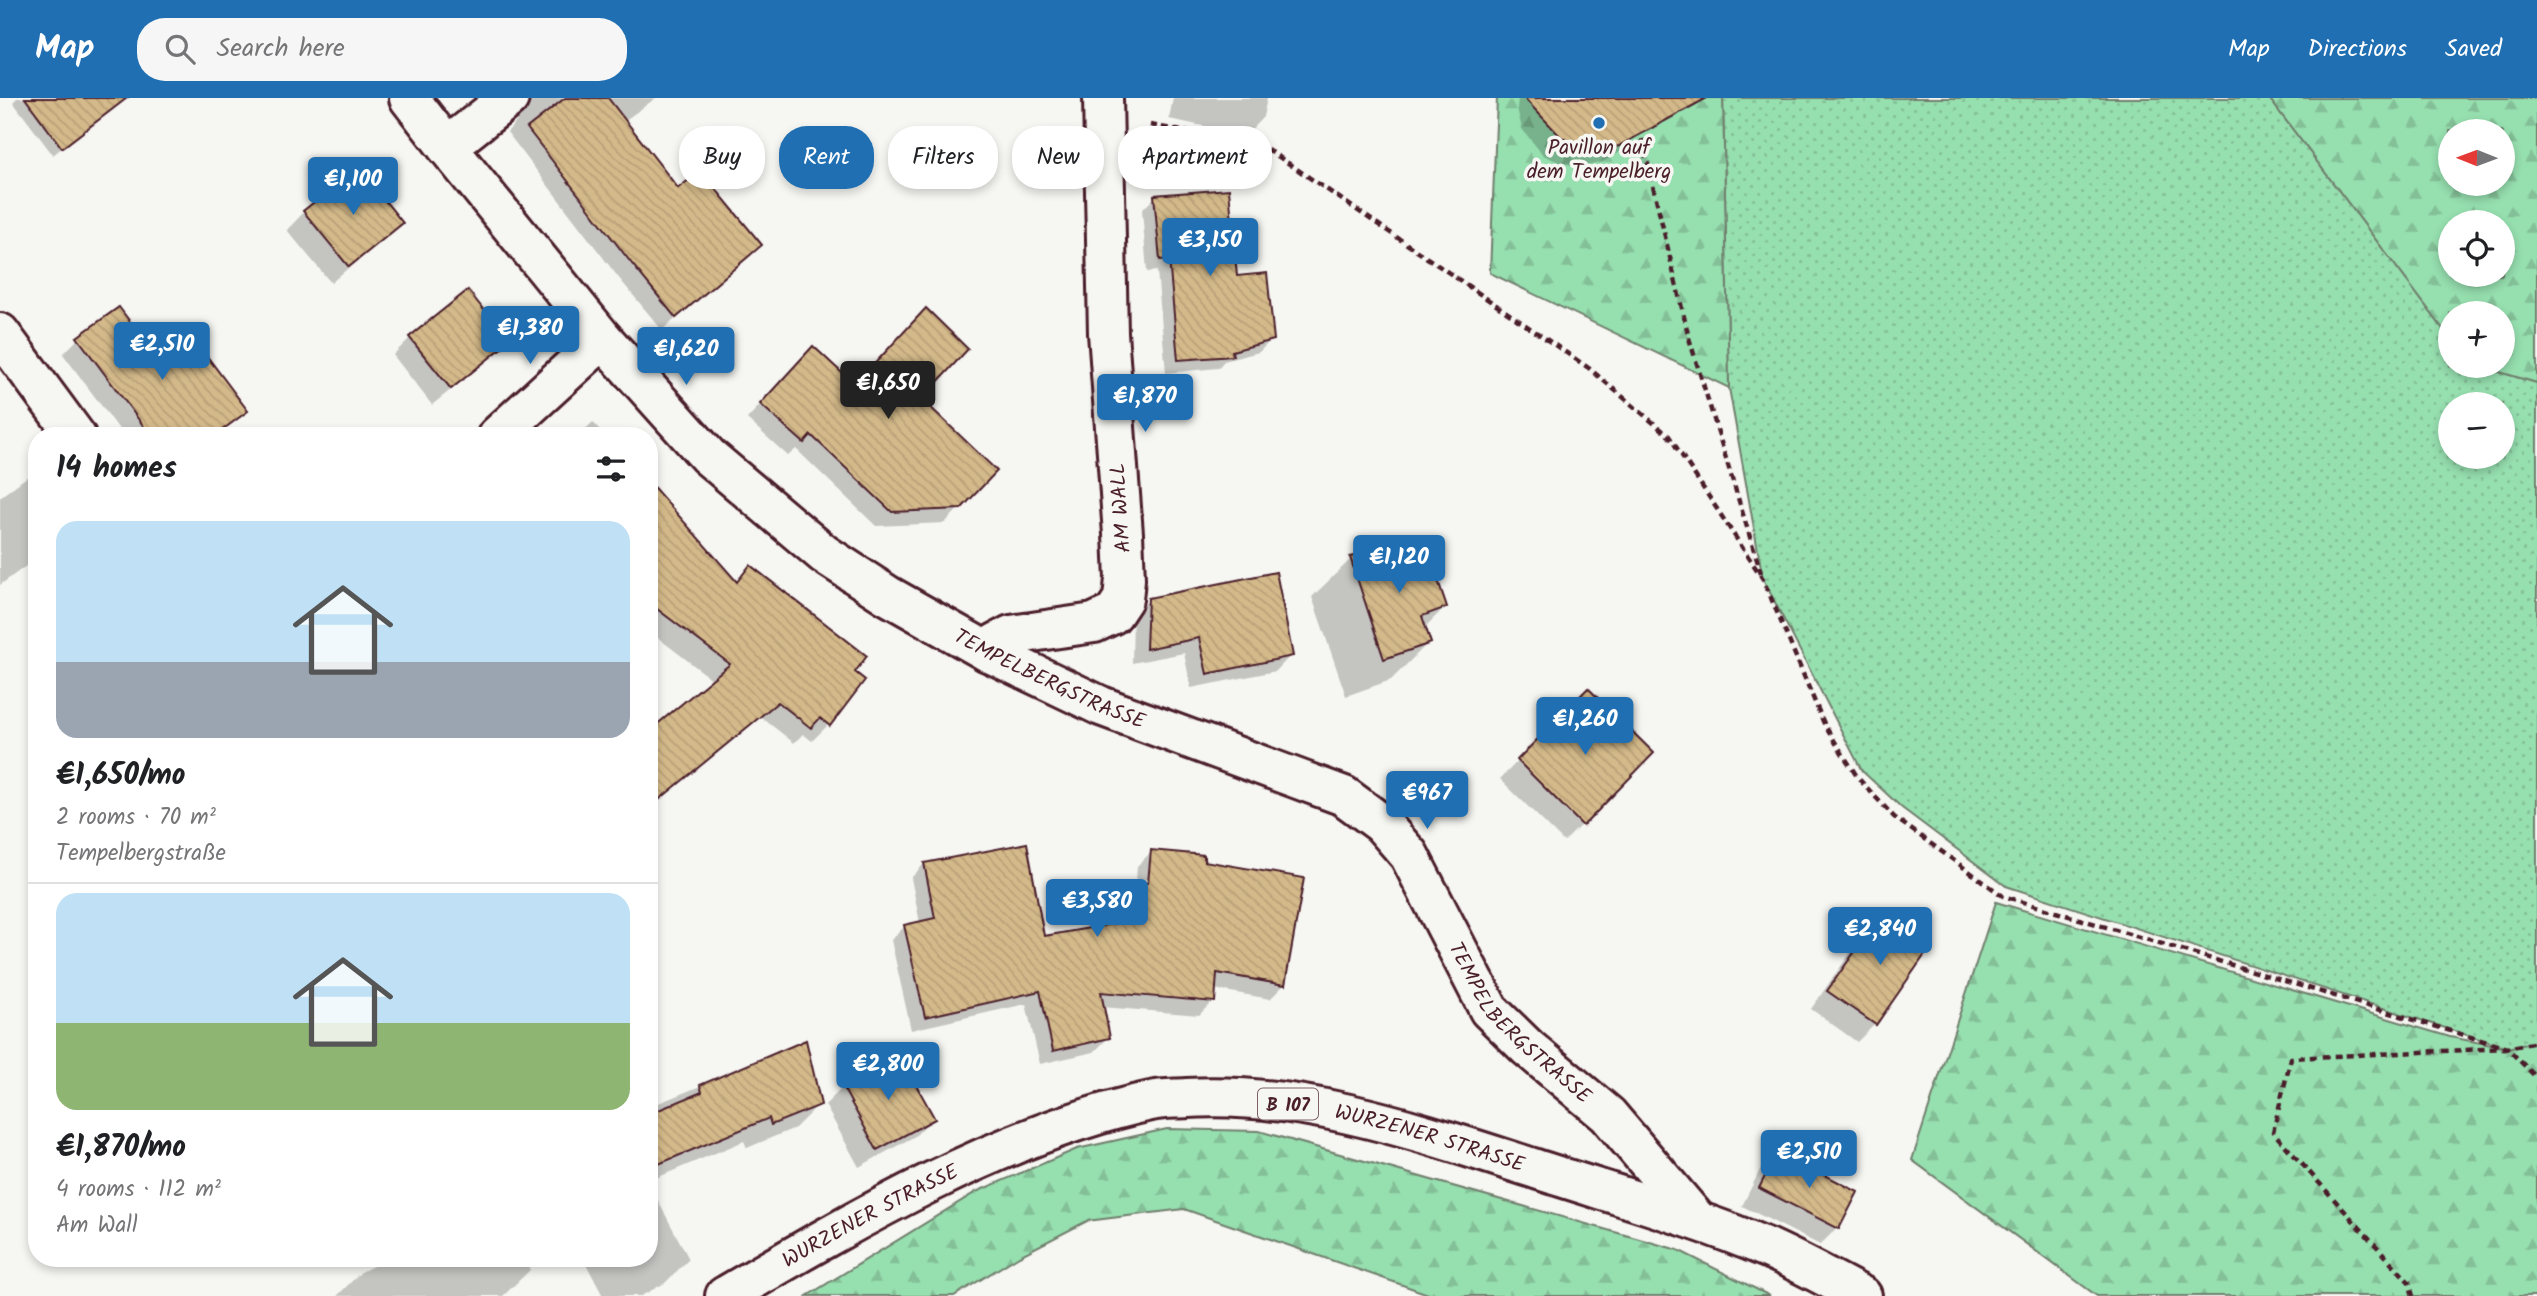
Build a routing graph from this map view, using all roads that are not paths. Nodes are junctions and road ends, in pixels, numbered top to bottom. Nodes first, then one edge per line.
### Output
1 (409, 98) edge
2 (509, 98) edge
3 (1103, 107) edge
4 (447, 147) junction
5 (0, 333) edge
6 (603, 339) junction
7 (69, 427) edge
8 (508, 427) edge
9 (988, 652) junction
10 (1698, 1221) junction
11 (725, 1296) edge
12 (1863, 1296) edge

1 - 4 street, TEMPELBERGSTRASSE
2 - 4 street
3 - 9 street, AM WALL
4 - 6 street, TEMPELBERGSTRASSE
5 - 7 street
6 - 8 street
6 - 9 street, TEMPELBERGSTRASSE
9 - 10 street, TEMPELBERGSTRASSE
10 - 11 street, WURZENER STRASSE / B 107
10 - 12 street, WURZENER STRASSE / B 107

